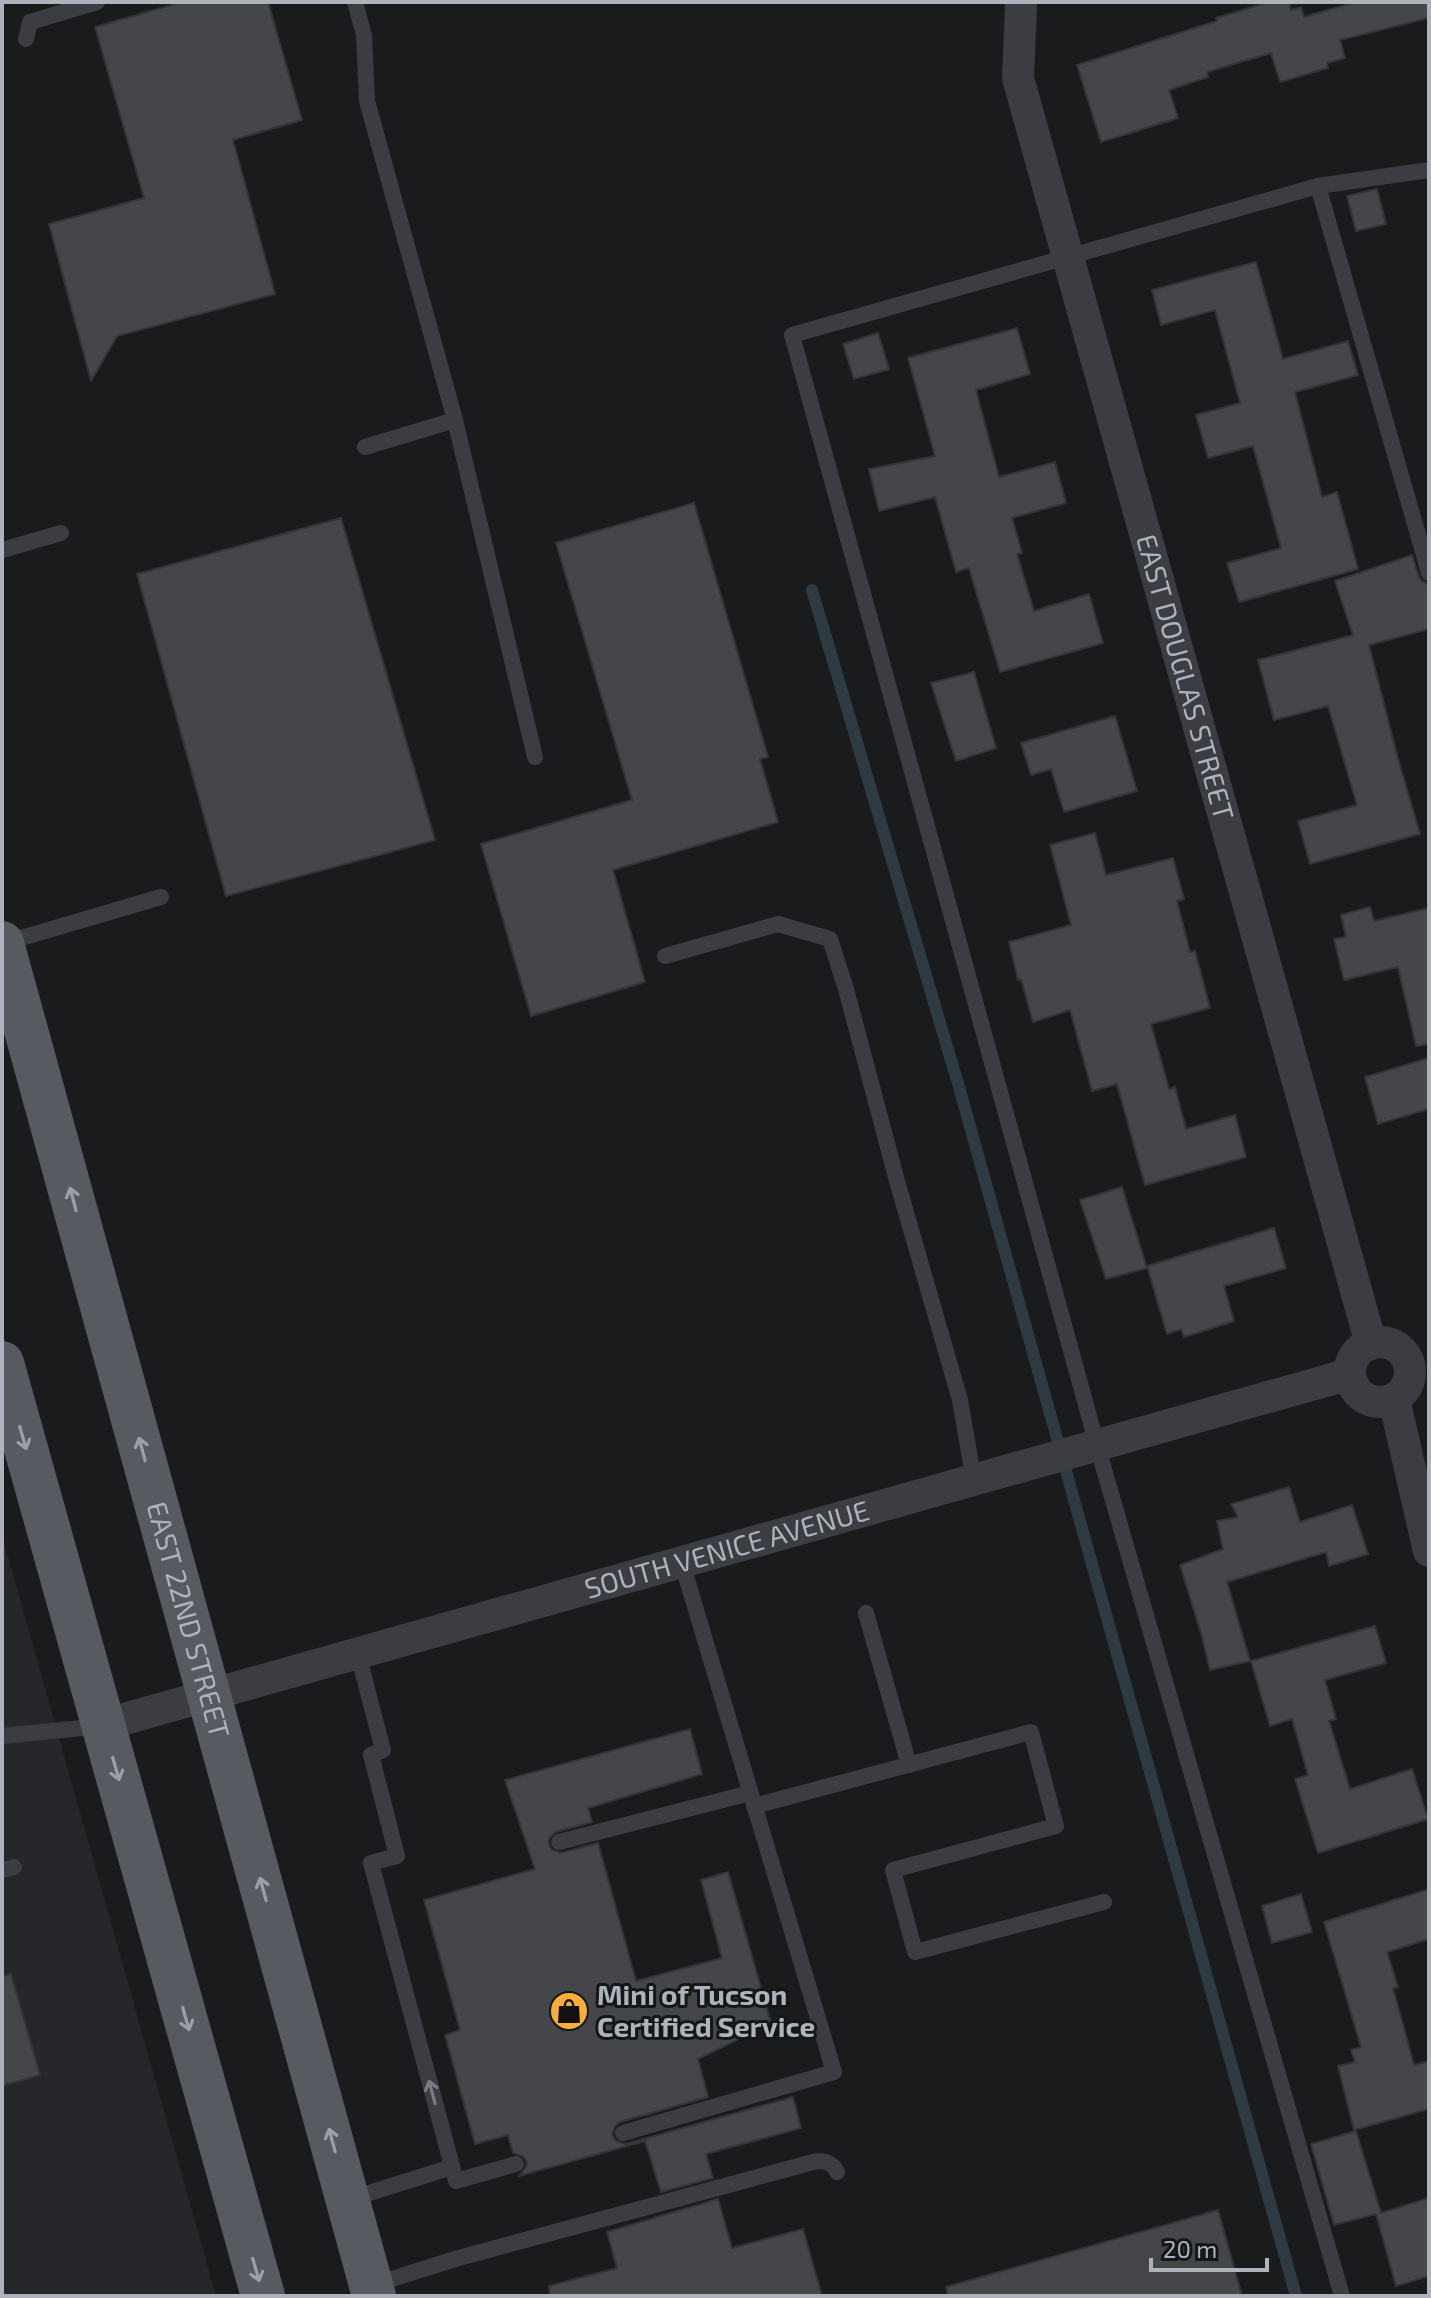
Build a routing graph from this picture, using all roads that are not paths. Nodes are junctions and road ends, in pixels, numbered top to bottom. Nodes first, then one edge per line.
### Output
1 (97, 2) edge
2 (355, 2) edge
3 (1021, 3) edge
4 (26, 39) dead end
5 (1429, 170) edge
6 (1318, 186) junction
7 (1067, 256) junction
8 (455, 420) junction
9 (365, 447) dead end
10 (61, 533) dead end
11 (2, 550) edge
12 (1429, 573) edge
13 (535, 757) dead end
14 (161, 897) dead end
15 (2, 943) edge
16 (665, 956) dead end
17 (1371, 1344) junction
18 (2, 1363) edge
19 (1419, 1363) edge
20 (1350, 1374) junction
21 (1394, 1399) junction
22 (1097, 1445) junction
23 (974, 1481) junction
24 (1429, 1551) edge
25 (682, 1563) junction
26 (866, 1613) dead end
27 (358, 1654) junction
28 (210, 1695) junction
29 (103, 1725) junction
30 (2, 1736) edge
31 (909, 1765) junction
32 (752, 1799) junction
33 (559, 1842) dead end
34 (1104, 1902) dead end
35 (623, 2133) dead end
36 (516, 2164) dead end
37 (452, 2167) junction
38 (837, 2172) dead end
39 (348, 2200) junction
40 (373, 2291) edge
41 (263, 2296) edge
42 (1342, 2296) edge

1 - 4 lane
2 - 8 lane
3 - 7 street, EAST DOUGLAS STREET
5 - 6 lane
6 - 7 lane
6 - 12 lane
7 - 17 street, EAST DOUGLAS STREET
7 - 22 lane
8 - 9 lane
8 - 13 lane
10 - 11 lane
14 - 15 lane
28 -> 15 main road, EAST 22ND STREET
16 - 23 lane
17 - 19 street
17 - 20 street
18 -> 29 main road
19 - 21 street
20 - 21 street
20 - 22 street, SOUTH VENICE AVENUE
21 - 24 street
22 - 23 street, SOUTH VENICE AVENUE
22 - 42 lane
23 - 25 street, SOUTH VENICE AVENUE
25 - 27 street, SOUTH VENICE AVENUE
25 - 32 lane
26 - 31 lane
27 - 28 street, SOUTH VENICE AVENUE
37 -> 27 lane
28 - 29 street, SOUTH VENICE AVENUE
39 -> 28 main road, EAST 22ND STREET
29 - 30 lane
29 -> 41 main road
31 - 32 lane
31 - 34 lane
32 - 33 lane
32 - 35 lane
36 - 37 lane
37 - 39 lane
38 - 40 lane
39 - 40 main road, EAST 22ND STREET

